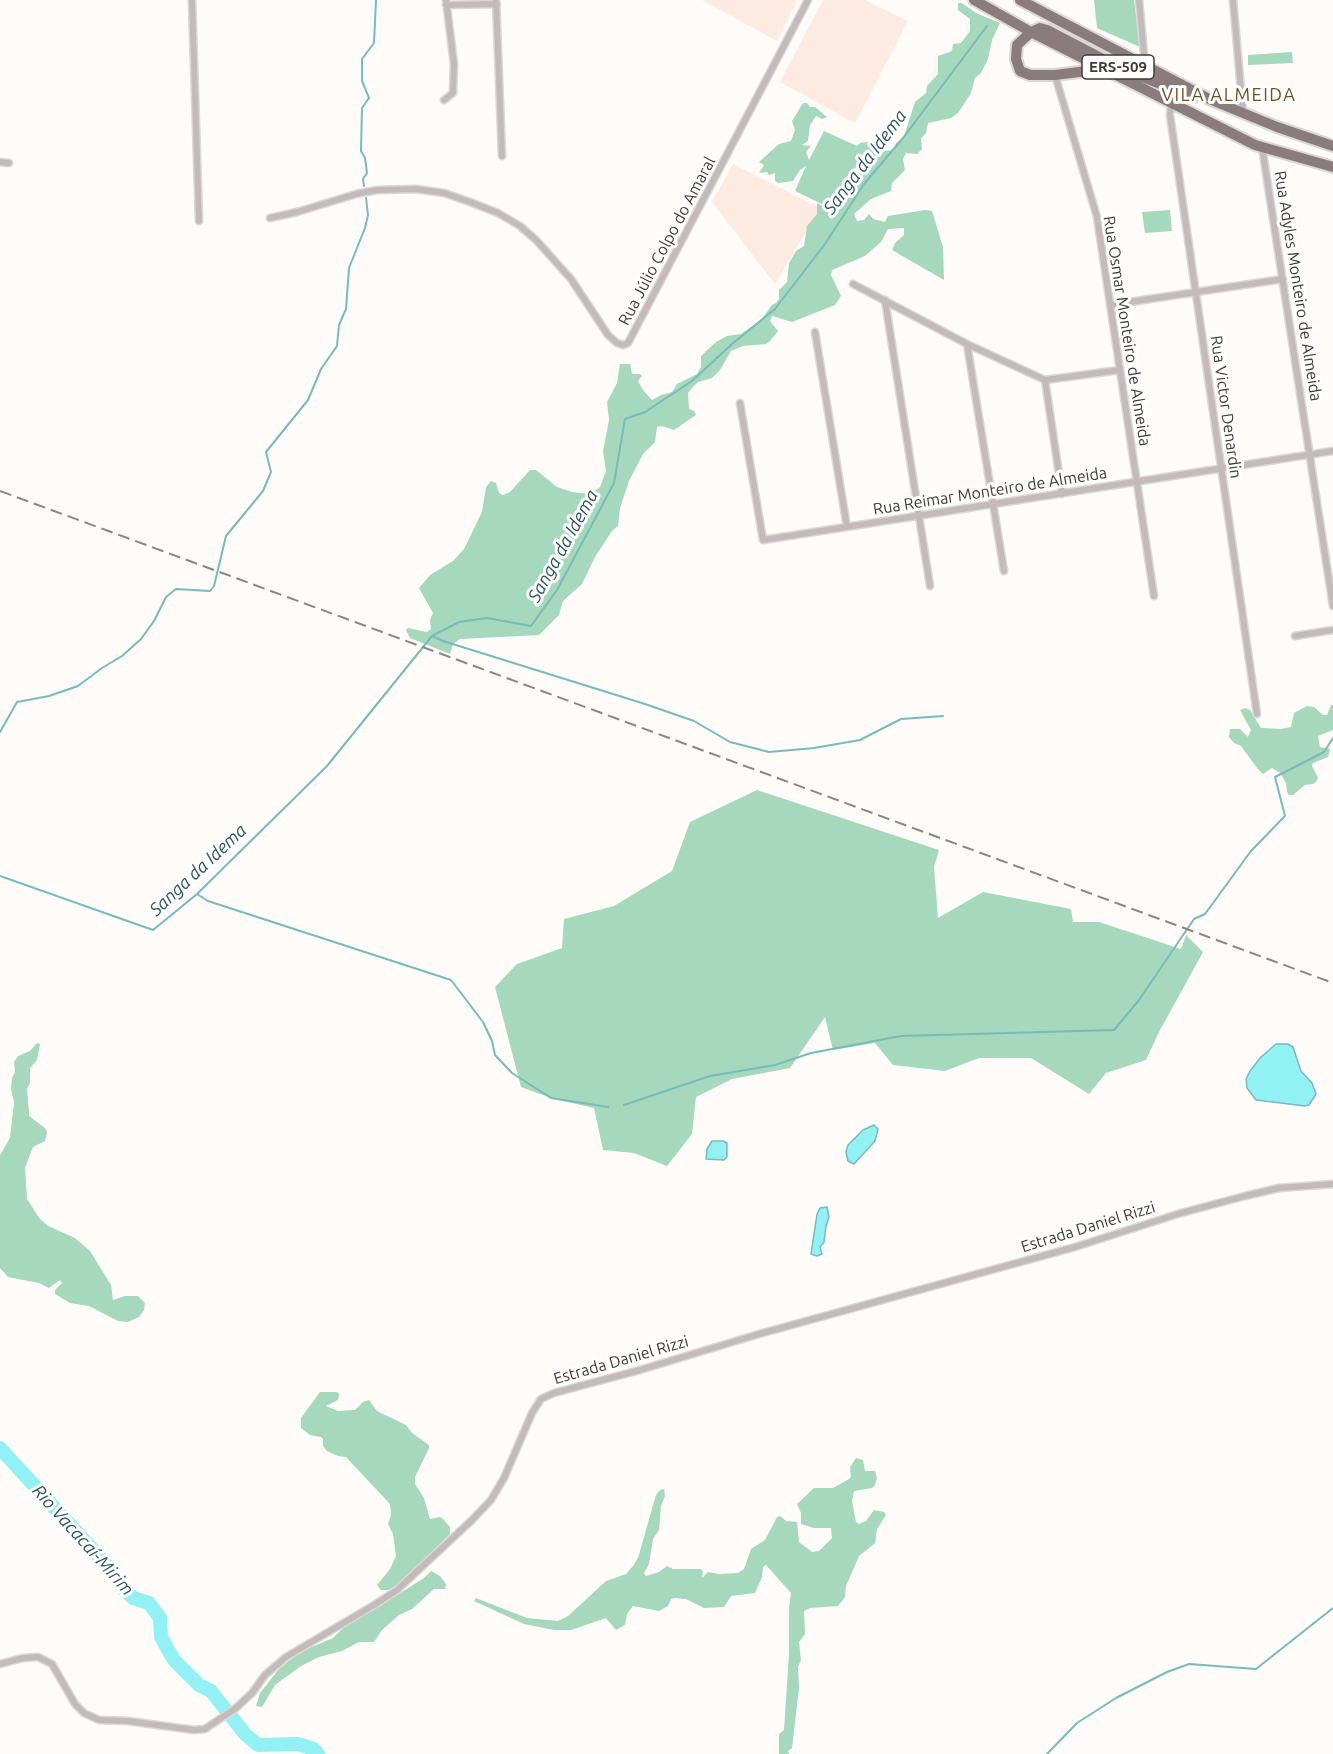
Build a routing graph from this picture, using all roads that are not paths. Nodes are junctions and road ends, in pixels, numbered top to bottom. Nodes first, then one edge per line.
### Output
1 (192, 0) edge
2 (808, 0) edge
3 (974, 0) edge
4 (1020, 0) edge
5 (1139, 0) edge
6 (1233, 0) edge
7 (446, 2) edge
8 (497, 2) edge
9 (1041, 6) edge
10 (1031, 32) junction
11 (1145, 66) junction
12 (1103, 69) junction
13 (1055, 75) junction
14 (1209, 99) junction
15 (444, 100) dead end
16 (1171, 104) junction
17 (1243, 113) junction
18 (1333, 146) edge
19 (1262, 147) junction
20 (502, 156) dead end
21 (0, 162) edge
22 (9, 163) dead end
23 (1333, 167) edge
24 (270, 218) dead end
25 (199, 221) dead end
26 (1283, 279) junction
27 (854, 284) dead end
28 (1196, 292) junction
29 (885, 300) junction
30 (1110, 305) junction
31 (815, 332) dead end
32 (967, 344) junction
33 (1120, 370) junction
34 (1045, 380) junction
35 (740, 403) dead end
36 (1333, 451) edge
37 (1310, 455) junction
38 (1222, 468) junction
39 (1137, 482) junction
40 (1062, 494) junction
41 (994, 504) junction
42 (918, 516) junction
43 (847, 527) junction
44 (1004, 571) dead end
45 (930, 586) dead end
46 (1154, 596) dead end
47 (1333, 606) edge
48 (1333, 630) edge
49 (1295, 636) dead end
50 (1257, 714) dead end
51 (1333, 1184) edge
52 (0, 1664) edge

1 - 25 street
2 - 24 street, Rua Júlio Colpo do Amaral
3 - 10 highway, ERS-509
4 - 9 highway, ERS-509
5 - 11 street
6 - 17 street
7 - 8 street
7 - 15 street
8 - 20 street
9 - 11 highway, ERS-509
10 - 12 highway, ERS-509
10 - 13 highway, ERS-509
10 - 14 highway, ERS-509
11 - 14 highway, ERS-509
12 - 13 highway, ERS-509
12 - 16 highway, ERS-509
13 - 30 street, Rua Osmar Monteiro de Almeida
14 - 17 highway, ERS-509
16 - 19 highway, ERS-509
16 - 28 street, Rua Victor Denardin
17 - 18 highway, ERS-509
19 - 23 highway, ERS-509
19 - 26 street, Rua Adyles Monteiro de Almeida
21 - 22 street
26 - 28 street
26 - 37 street, Rua Adyles Monteiro de Almeida
27 - 29 street
28 - 30 street
28 - 38 street, Rua Victor Denardin
29 - 32 street
29 - 42 street
30 - 33 street, Rua Osmar Monteiro de Almeida
31 - 43 street
32 - 34 street
32 - 41 street
33 - 34 street
33 - 39 street, Rua Osmar Monteiro de Almeida
34 - 40 street
35 - 43 street, Rua Reimar Monteiro de Almeida
36 - 37 street, Rua Reimar Monteiro de Almeida
37 - 38 street, Rua Reimar Monteiro de Almeida
37 - 47 street, Rua Adyles Monteiro de Almeida
38 - 39 street, Rua Reimar Monteiro de Almeida
38 - 50 street, Rua Victor Denardin
39 - 40 street, Rua Reimar Monteiro de Almeida
39 - 46 street, Rua Osmar Monteiro de Almeida
40 - 41 street, Rua Reimar Monteiro de Almeida
41 - 42 street, Rua Reimar Monteiro de Almeida
41 - 44 street
42 - 43 street, Rua Reimar Monteiro de Almeida
42 - 45 street
48 - 49 street
51 - 52 street, Estrada Daniel Rizzi

